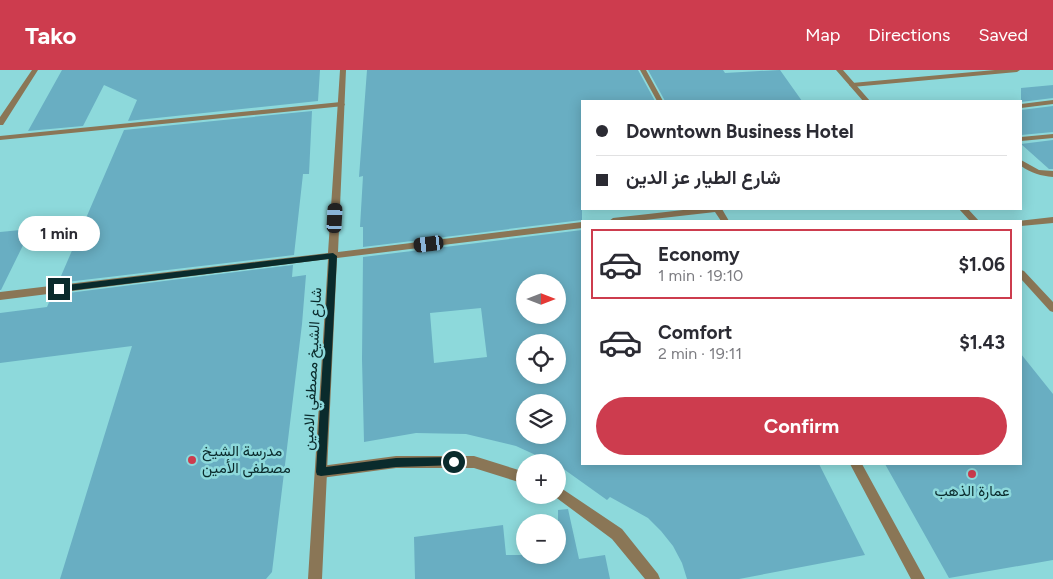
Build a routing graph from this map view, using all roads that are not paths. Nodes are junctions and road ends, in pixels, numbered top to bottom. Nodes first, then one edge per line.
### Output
1 (35, 70) edge
2 (343, 70) edge
3 (643, 70) edge
4 (839, 70) edge
5 (1017, 70) edge
6 (852, 84) junction
7 (659, 100) edge
8 (866, 100) edge
9 (1053, 102) edge
10 (341, 104) junction
11 (1022, 106) edge
12 (0, 123) edge
13 (1053, 136) edge
14 (0, 138) edge
15 (1022, 139) edge
16 (1022, 163) edge
17 (1053, 174) edge
18 (706, 210) edge
19 (964, 210) edge
20 (622, 220) edge
21 (974, 220) edge
22 (1053, 220) edge
23 (1022, 223) edge
24 (581, 225) edge
25 (333, 256) junction
26 (1022, 274) edge
27 (0, 296) edge
28 (1053, 308) edge
29 (857, 465) edge
30 (321, 472) junction
31 (516, 475) edge
32 (566, 498) edge
33 (315, 579) edge
34 (653, 579) edge
35 (918, 579) edge

1 - 12 street
2 - 10 street, شارع الشيخ مصطفي الامين
3 - 7 street
4 - 6 street
5 - 6 street
6 - 8 street
9 - 11 street
10 - 14 street
10 - 25 street, شارع الشيخ مصطفي الامين
13 - 15 street
16 - 17 street
18 - 20 street
19 - 21 street
22 - 23 street
24 - 25 street
25 - 27 street
25 - 30 street, شارع الشيخ مصطفي الامين
26 - 28 street
29 - 35 street
30 - 31 street
30 - 33 street, شارع الشيخ مصطفي الامين
32 - 34 street

